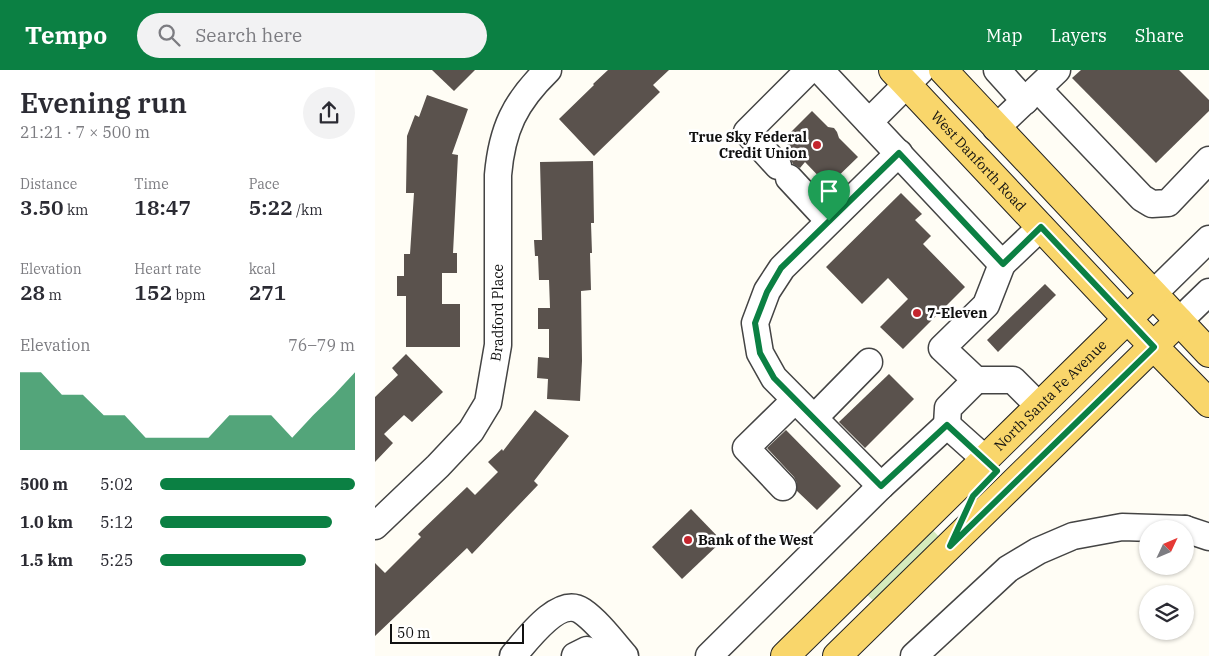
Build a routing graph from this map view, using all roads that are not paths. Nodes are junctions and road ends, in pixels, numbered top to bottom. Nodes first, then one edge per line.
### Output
1 (548, 70) edge
2 (809, 70) edge
3 (820, 70) edge
4 (943, 70) edge
5 (1001, 72) edge
6 (907, 75) edge
7 (1046, 81) edge
8 (869, 122) junction
9 (996, 128) junction
10 (899, 153) junction
11 (1209, 160) edge
12 (829, 221) junction
13 (1041, 227) junction
14 (1209, 239) edge
15 (1003, 264) junction
16 (1209, 292) edge
17 (1153, 294) junction
18 (1127, 319) junction
19 (1179, 321) junction
20 (1154, 347) junction
21 (1209, 353) edge
22 (869, 362) dead end
23 (976, 380) junction
24 (795, 400) junction
25 (1209, 403) edge
26 (1039, 406) junction
27 (814, 418) junction
28 (947, 425) junction
29 (985, 459) junction
30 (881, 486) junction
31 (783, 487) dead end
32 (375, 526) edge
33 (1139, 528) edge
34 (1194, 532) edge
35 (1209, 537) edge
36 (950, 546) junction
37 (513, 656) edge
38 (575, 656) edge
39 (602, 656) edge
40 (625, 656) edge
41 (709, 656) edge
42 (785, 656) edge
43 (837, 656) edge
44 (914, 656) edge

1 - 32 street, Bradford Place
2 - 12 street
3 - 8 street
4 - 9 main road
5 - 7 street
6 - 8 street
6 - 13 main road, West Danforth Road
7 - 9 street
7 - 11 street
8 - 10 street
9 - 17 main road
10 - 12 street
10 - 15 street
12 - 24 street
13 - 15 street
13 - 18 main road, West Danforth Road
14 - 17 street, North Santa Fe Avenue
15 - 23 street
16 - 19 street
17 - 18 main road, North Santa Fe Avenue
17 - 19 main road
18 - 20 main road, West Danforth Road
18 - 26 main road, North Santa Fe Avenue
19 - 20 main road
19 - 21 main road
20 - 25 main road, West Danforth Road
20 - 36 main road
22 - 27 street
23 - 26 street
23 - 28 street
24 - 27 street
24 - 31 street
26 - 29 main road, North Santa Fe Avenue
27 - 30 street
28 - 29 street
28 - 30 street
29 - 36 main road
29 - 42 main road, North Santa Fe Avenue
30 - 41 street
33 - 44 street
34 - 35 street
36 - 43 main road
37 - 40 street
38 - 39 street

